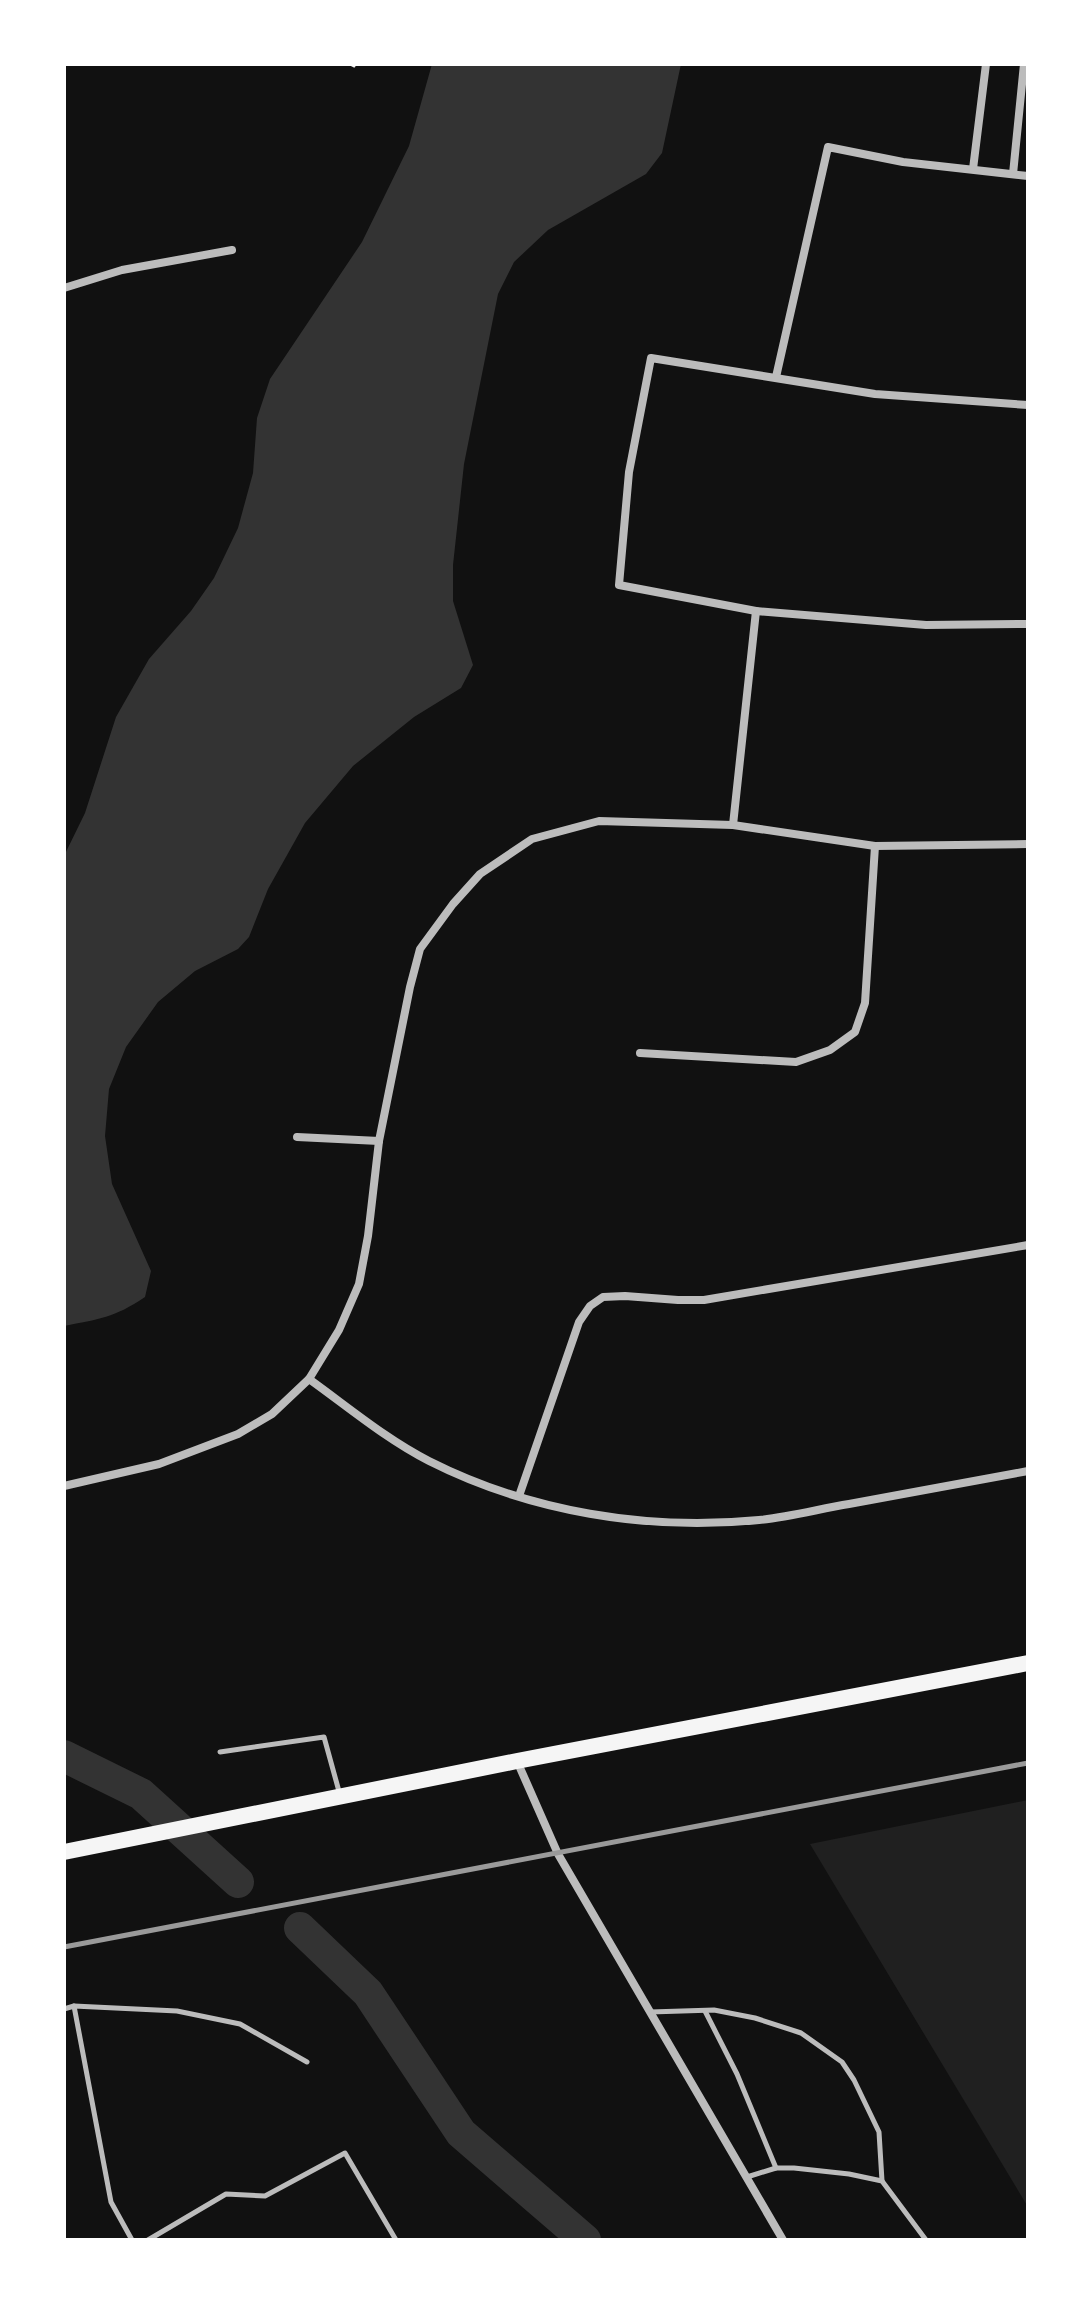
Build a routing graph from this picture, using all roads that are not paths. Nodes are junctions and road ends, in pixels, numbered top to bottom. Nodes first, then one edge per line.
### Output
1 (986, 64) edge
2 (1024, 64) edge
3 (973, 169) junction
4 (1013, 174) junction
5 (1028, 176) edge
6 (232, 250) dead end
7 (64, 288) edge
8 (776, 377) junction
9 (1028, 405) edge
10 (756, 611) junction
11 (1028, 624) edge
12 (733, 825) junction
13 (1028, 844) edge
14 (875, 846) junction
15 (640, 1053) dead end
16 (297, 1137) dead end
17 (379, 1141) junction
18 (1028, 1245) edge
19 (309, 1379) junction
20 (1028, 1471) edge
21 (64, 1486) edge
22 (519, 1496) junction
23 (1028, 1663) edge
24 (220, 1752) dead end
25 (517, 1761) junction
26 (340, 1796) junction
27 (64, 1852) edge
28 (74, 2006) junction
29 (64, 2009) edge
30 (705, 2011) junction
31 (650, 2012) junction
32 (307, 2062) dead end
33 (776, 2168) junction
34 (746, 2177) junction
35 (882, 2181) junction
36 (132, 2240) edge
37 (148, 2240) edge
38 (396, 2240) edge
39 (783, 2240) edge
40 (926, 2240) edge

1 - 3 street
2 - 4 street
3 - 4 street
3 - 8 street
4 - 5 street
6 - 7 street
8 - 9 street
8 - 10 street
10 - 11 street
10 - 12 street
12 - 14 street
12 - 17 street
13 - 14 street
14 - 15 street
16 - 17 street
17 - 19 street
18 - 22 street
19 - 21 street
19 - 22 street
20 - 22 street
23 - 25 main road
24 - 26 lane
25 - 26 main road
25 - 31 street
26 - 27 main road
28 - 29 lane
28 - 32 lane
28 - 36 lane
30 - 31 lane
30 - 33 lane
30 - 35 lane
31 - 34 street
33 - 34 lane
33 - 35 lane
34 - 39 street
35 - 40 lane
37 - 38 lane

